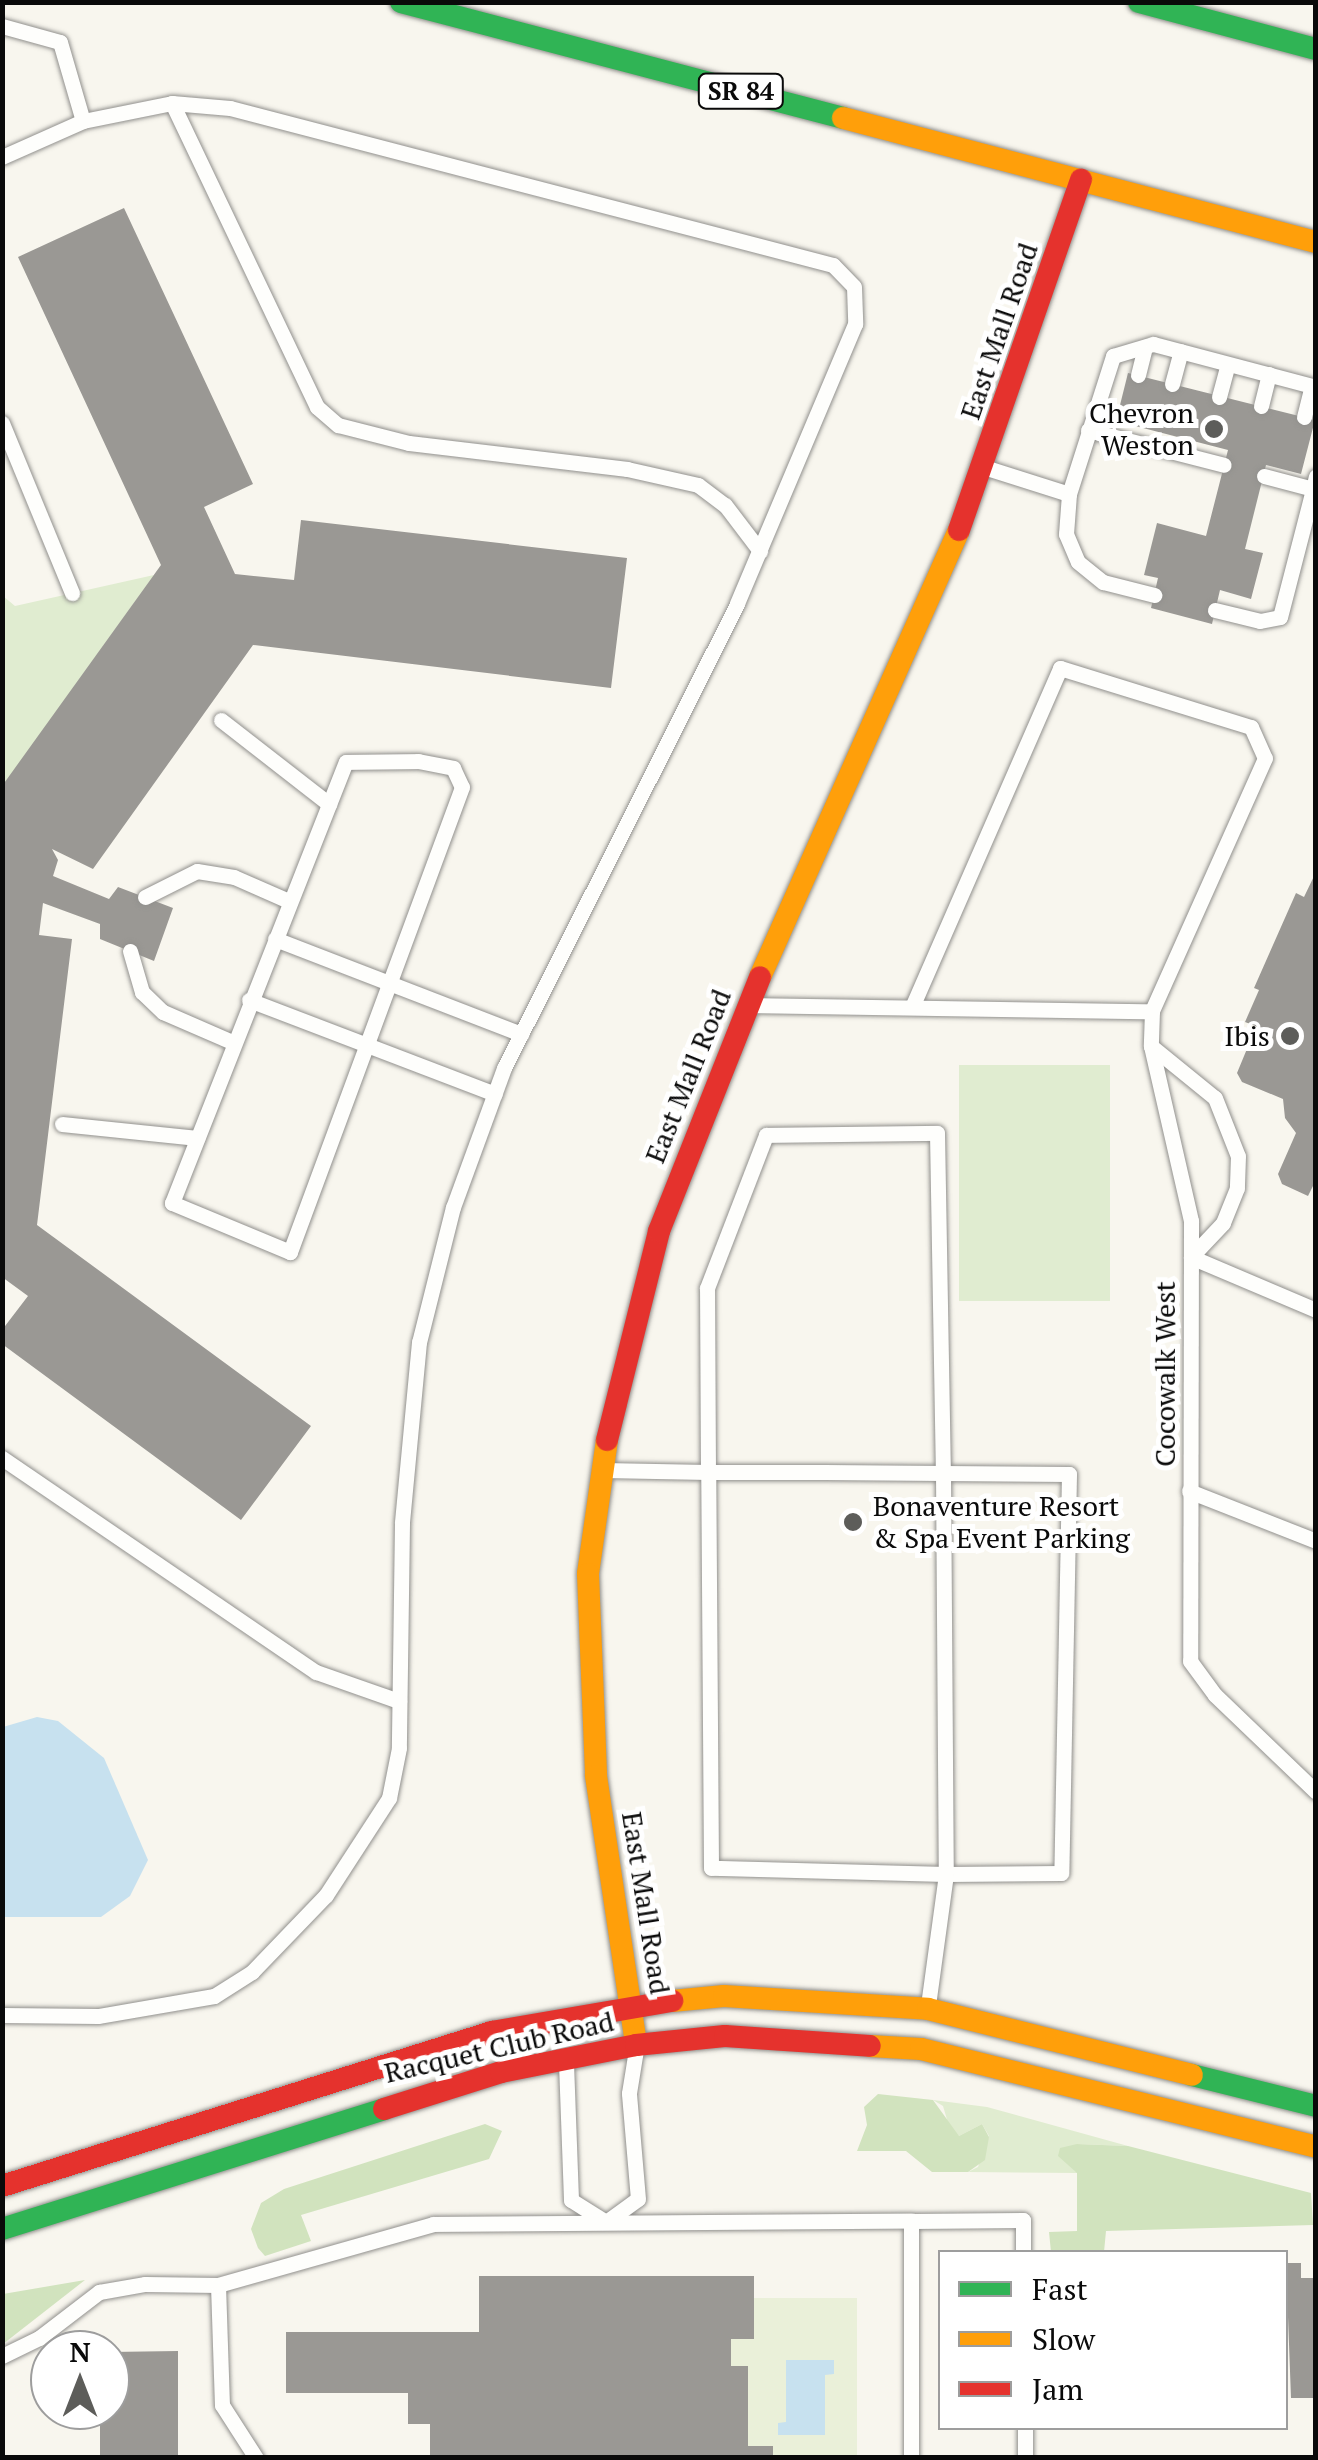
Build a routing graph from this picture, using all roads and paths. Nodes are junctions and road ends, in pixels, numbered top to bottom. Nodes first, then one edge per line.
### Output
1 (401, 2) edge
2 (1138, 2) edge
3 (2, 26) edge
4 (1316, 50) edge
5 (172, 103) junction
6 (83, 121) junction
7 (2, 157) edge
8 (1081, 180) junction
9 (1316, 242) edge
10 (1145, 347) junction
11 (1180, 352) junction
12 (1228, 364) junction
13 (1269, 374) junction
14 (1138, 376) dead end
15 (1172, 384) dead end
16 (1314, 386) edge
17 (1219, 397) dead end
18 (1260, 406) dead end
19 (1304, 418) dead end
20 (2, 423) edge
21 (1088, 430) junction
22 (1224, 465) dead end
23 (983, 467) junction
24 (1264, 476) dead end
25 (1314, 482) edge
26 (1068, 494) junction
27 (760, 551) junction
28 (72, 593) dead end
29 (1154, 595) dead end
30 (1215, 610) dead end
31 (221, 720) dead end
32 (329, 804) junction
33 (145, 897) dead end
34 (288, 900) junction
35 (275, 940) junction
36 (130, 951) dead end
37 (388, 983) junction
38 (250, 1000) junction
39 (748, 1005) junction
40 (912, 1007) junction
41 (1152, 1010) junction
42 (521, 1034) junction
43 (232, 1042) junction
44 (368, 1044) junction
45 (1151, 1046) junction
46 (494, 1094) junction
47 (62, 1124) dead end
48 (197, 1138) junction
49 (1190, 1257) junction
50 (1316, 1310) edge
51 (2, 1458) edge
52 (600, 1470) junction
53 (708, 1472) junction
54 (943, 1473) junction
55 (1189, 1491) junction
56 (1316, 1540) edge
57 (399, 1701) junction
58 (1316, 1792) edge
59 (946, 1874) junction
60 (631, 2004) junction
61 (928, 2009) junction
62 (2, 2014) edge
63 (636, 2045) junction
64 (566, 2059) junction
65 (1316, 2106) edge
66 (1316, 2147) edge
67 (2, 2186) edge
68 (912, 2221) junction
69 (606, 2222) junction
70 (2, 2229) edge
71 (1023, 2250) edge
72 (218, 2285) junction
73 (2, 2356) edge
74 (1025, 2430) edge
75 (256, 2458) edge
76 (910, 2458) edge
77 (1025, 2458) edge

1 - 8 main road, SR 84
2 - 4 main road
3 - 6 lane
5 - 6 lane
5 - 27 lane
5 - 27 lane
6 - 7 lane
8 - 9 main road, SR 84
8 - 23 main road, East Mall Road
10 - 11 lane
10 - 14 lane
10 - 21 lane
11 - 12 lane
11 - 15 lane
12 - 13 lane
12 - 17 lane
13 - 16 lane
13 - 18 lane
16 - 19 lane
20 - 28 lane
21 - 22 lane
21 - 26 lane
23 - 26 lane
23 - 39 main road, East Mall Road
24 - 25 lane
25 - 30 lane
26 - 29 lane
27 - 42 lane
31 - 32 lane
32 - 34 lane
32 - 37 lane
33 - 34 lane
34 - 35 lane
35 - 37 lane
35 - 38 lane
36 - 43 lane
37 - 42 lane
37 - 44 lane
38 - 43 lane
38 - 44 lane
39 - 40 lane
39 - 52 main road, East Mall Road
40 - 41 lane
40 - 41 lane
41 - 45 lane
42 - 46 lane
43 - 48 lane
44 - 46 lane
44 - 48 lane
45 - 49 lane
45 - 49 lane
46 - 57 lane
47 - 48 lane
49 - 50 lane, Cocowalk West
49 - 55 lane, Cocowalk West
51 - 57 lane
52 - 53 lane
52 - 60 main road, East Mall Road
53 - 54 lane
53 - 54 lane
53 - 59 lane
54 - 59 lane
54 - 59 lane
55 - 56 lane, Cocowalk West
55 - 58 lane
57 - 62 lane
59 - 61 lane
60 - 61 main road, Racquet Club Road
60 - 63 main road, East Mall Road
60 - 64 lane
60 - 67 main road, Racquet Club Road
61 - 65 main road, Racquet Club Road
63 - 64 main road, Racquet Club Road
63 - 66 main road, Racquet Club Road
63 - 69 lane
64 - 69 lane
64 - 70 main road, Racquet Club Road
68 - 69 lane
68 - 71 lane
68 - 76 lane
69 - 72 lane
72 - 73 lane
72 - 75 lane
74 - 77 lane

